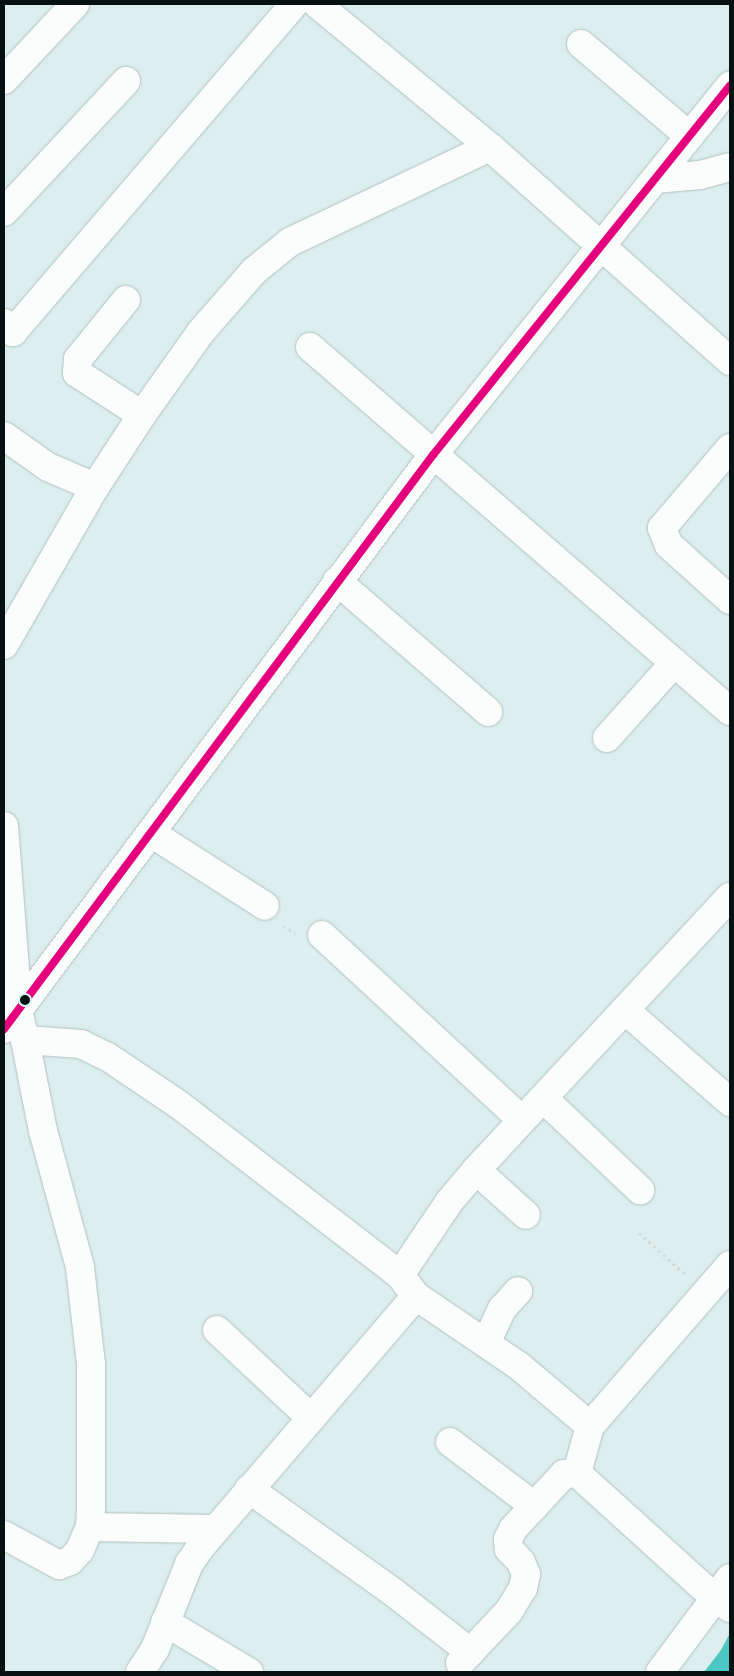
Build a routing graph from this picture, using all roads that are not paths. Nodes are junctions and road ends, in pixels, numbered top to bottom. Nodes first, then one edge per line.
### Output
1 (75, 4) edge
2 (312, 4) edge
3 (581, 44) dead end
4 (4, 80) edge
5 (126, 81) dead end
6 (730, 85) edge
7 (689, 136) junction
8 (490, 148) junction
9 (730, 167) edge
10 (655, 179) junction
11 (4, 212) edge
12 (601, 246) junction
13 (126, 300) dead end
14 (4, 324) edge
15 (310, 347) dead end
16 (730, 362) edge
17 (142, 415) junction
18 (4, 436) edge
19 (730, 448) edge
20 (433, 455) junction
21 (95, 487) junction
22 (337, 581) junction
23 (730, 600) edge
24 (4, 645) edge
25 (674, 663) junction
26 (730, 711) edge
27 (488, 712) dead end
28 (607, 738) dead end
29 (4, 826) edge
30 (151, 833) junction
31 (730, 896) edge
32 (7, 904) edge
33 (265, 906) road end
34 (322, 935) road end
35 (625, 1010) junction
36 (16, 1026) edge
37 (543, 1098) junction
38 (730, 1102) edge
39 (522, 1120) junction
40 (476, 1170) junction
41 (640, 1190) dead end
42 (526, 1215) dead end
43 (730, 1265) edge
44 (408, 1286) junction
45 (518, 1291) dead end
46 (217, 1330) dead end
47 (486, 1343) junction
48 (311, 1418) junction
49 (590, 1426) junction
50 (450, 1442) dead end
51 (578, 1473) junction
52 (249, 1489) junction
53 (534, 1506) junction
54 (90, 1528) junction
55 (215, 1530) junction
56 (4, 1535) edge
57 (725, 1597) edge
58 (166, 1622) junction
59 (140, 1672) edge
60 (249, 1672) edge
61 (660, 1672) edge

1 - 4 street
2 - 8 street
2 - 14 street
3 - 7 street
5 - 11 street
6 - 7 street
7 - 10 street
8 - 12 street
8 - 17 street
9 - 10 street
10 - 12 street
12 - 16 street
12 - 20 street
13 - 17 street
15 - 20 street
17 - 21 street
18 - 21 street
19 - 23 street
20 - 22 street
20 - 25 street
21 - 24 street
22 - 27 street
22 - 30 street
25 - 26 street
25 - 28 street
29 - 32 street
30 - 33 street
30 - 36 street
31 - 35 street
32 - 36 street
34 - 39 street
35 - 37 street
35 - 38 street
36 - 44 street
36 - 54 street
37 - 39 street
37 - 41 street
39 - 40 street
40 - 42 street
40 - 44 street
43 - 49 street
44 - 47 street
44 - 48 street
45 - 47 street
46 - 48 street
47 - 49 street
48 - 52 street
49 - 51 street
50 - 53 street
51 - 53 street
51 - 57 street
52 - 53 street
52 - 55 street
54 - 55 street
54 - 56 street
55 - 58 street
57 - 61 street
58 - 59 street
58 - 60 street

